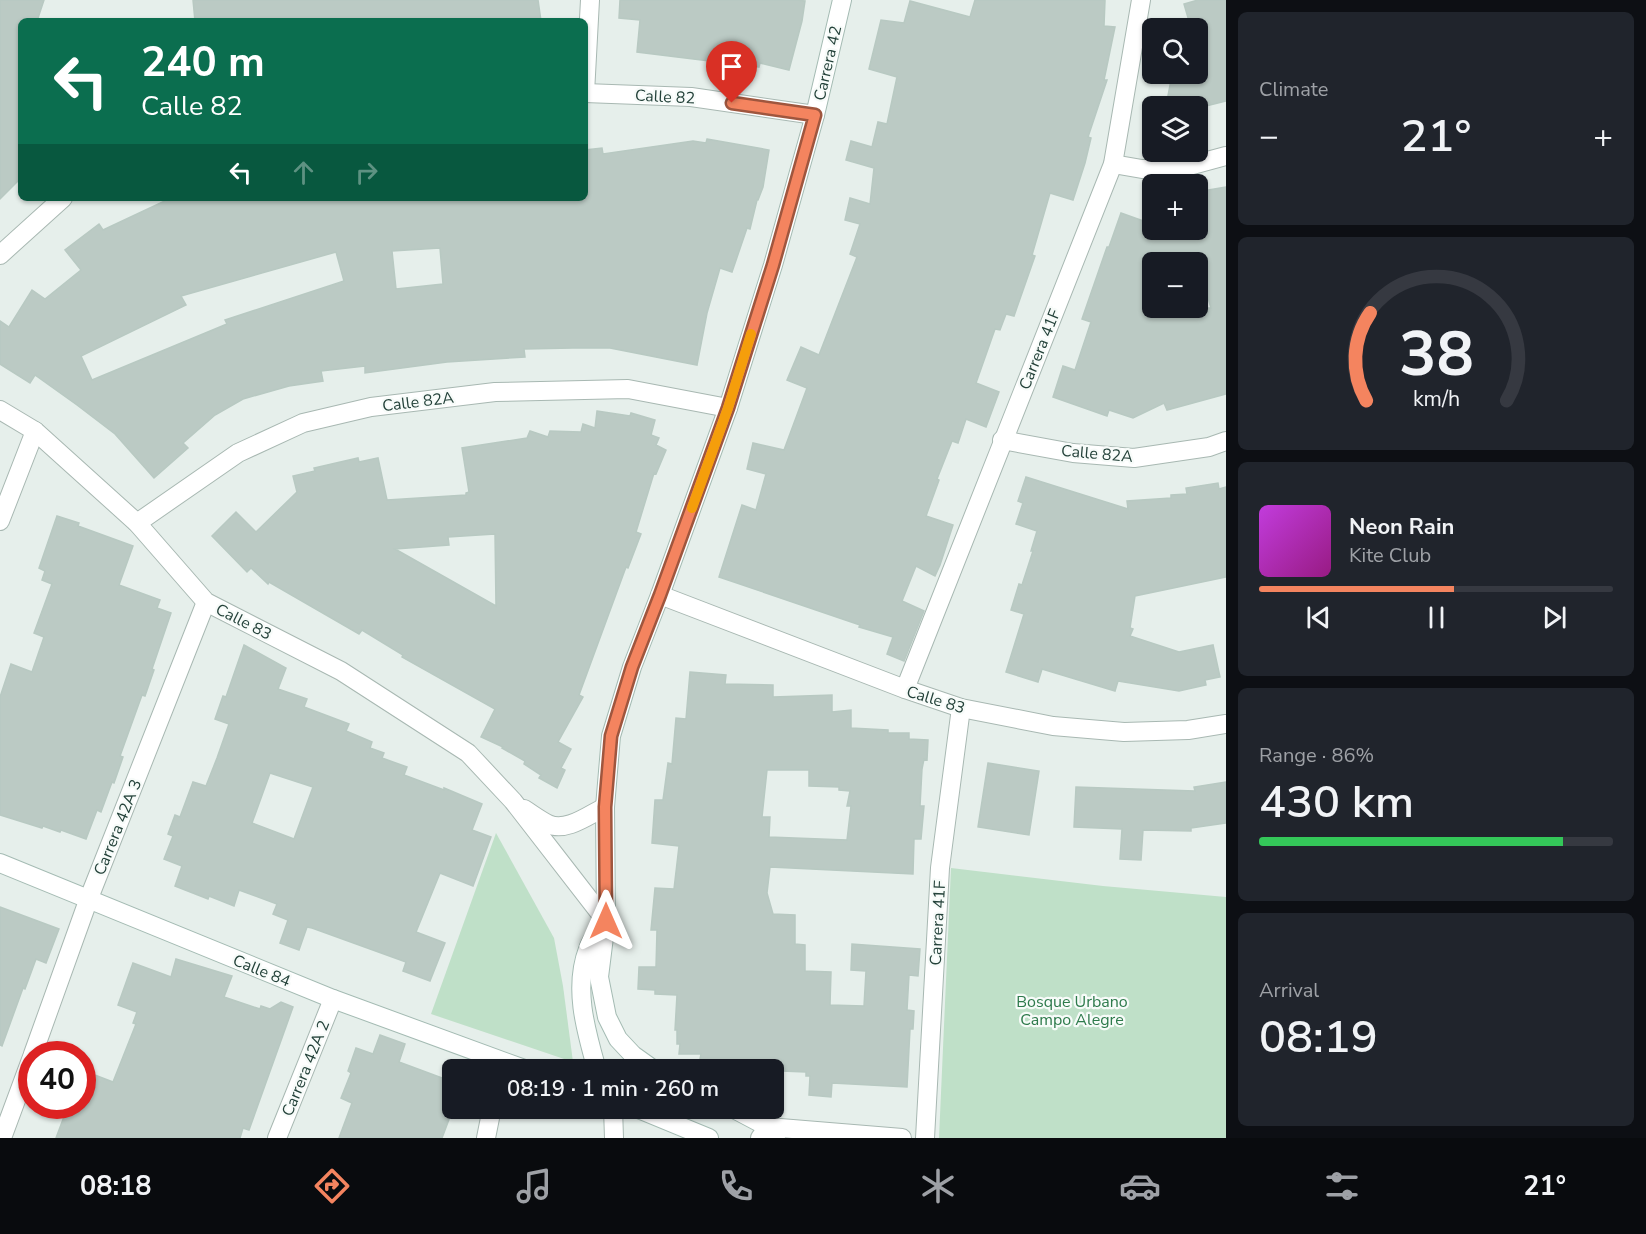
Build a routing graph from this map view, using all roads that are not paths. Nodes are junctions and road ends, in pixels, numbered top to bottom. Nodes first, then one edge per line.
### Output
1 (590, 0) edge
2 (842, 0) edge
3 (1141, 0) edge
4 (588, 37) edge
5 (588, 93) edge
6 (815, 115) junction
7 (1226, 156) edge
8 (1113, 164) junction
9 (60, 201) edge
10 (0, 255) edge
11 (728, 408) junction
12 (0, 410) edge
13 (35, 431) junction
14 (1002, 440) junction
15 (1226, 441) edge
16 (0, 521) edge
17 (136, 523) junction
18 (660, 595) junction
19 (206, 602) junction
20 (904, 690) junction
21 (961, 708) junction
22 (1226, 724) edge
23 (513, 801) junction
24 (605, 807) junction
25 (0, 863) edge
26 (89, 898) junction
27 (606, 921) junction
28 (333, 999) junction
29 (37, 1041) edge
30 (486, 1059) edge
31 (594, 1059) edge
32 (639, 1059) edge
33 (18, 1094) edge
34 (490, 1119) edge
35 (613, 1119) edge
36 (663, 1119) edge
37 (747, 1119) edge
38 (768, 1134) edge
39 (2, 1138) edge
40 (277, 1138) edge
41 (486, 1138) edge
42 (614, 1138) edge
43 (709, 1138) edge
44 (902, 1138) edge
45 (925, 1138) edge

1 - 4 street
2 - 6 street, Carrera 42
3 - 8 street, Carrera 41F
5 - 6 street, Calle 82
6 - 11 street, Carrera 42
7 - 8 street
8 - 14 street, Carrera 41F
9 - 10 street
11 - 17 street, Calle 82A
11 - 18 street, Carrera 42
12 - 13 street, Calle 83
13 - 16 street
13 - 17 street, Calle 83
14 - 15 street, Calle 82A
14 - 20 street, Carrera 41F
17 - 19 street, Calle 83
18 - 20 street, Calle 83
18 - 24 street, Carrera 42
19 - 23 street, Calle 83
19 - 26 street, Carrera 42A 3
20 - 21 street, Calle 83
21 - 22 street, Calle 83
21 - 45 street, Carrera 41F
23 - 24 street, Calle 83
23 - 27 street, Calle 83
24 - 27 street, Carrera 42
25 - 26 street, Calle 84
26 - 28 street, Calle 84
26 - 29 street, Carrera 42A 3
27 - 31 street
27 - 32 street, Carrera 42
28 - 30 street, Calle 84
28 - 40 street, Carrera 42A 2
33 - 39 street, Carrera 42A 3
34 - 41 street
35 - 42 street
36 - 43 street
37 - 38 street
38 - 44 street

